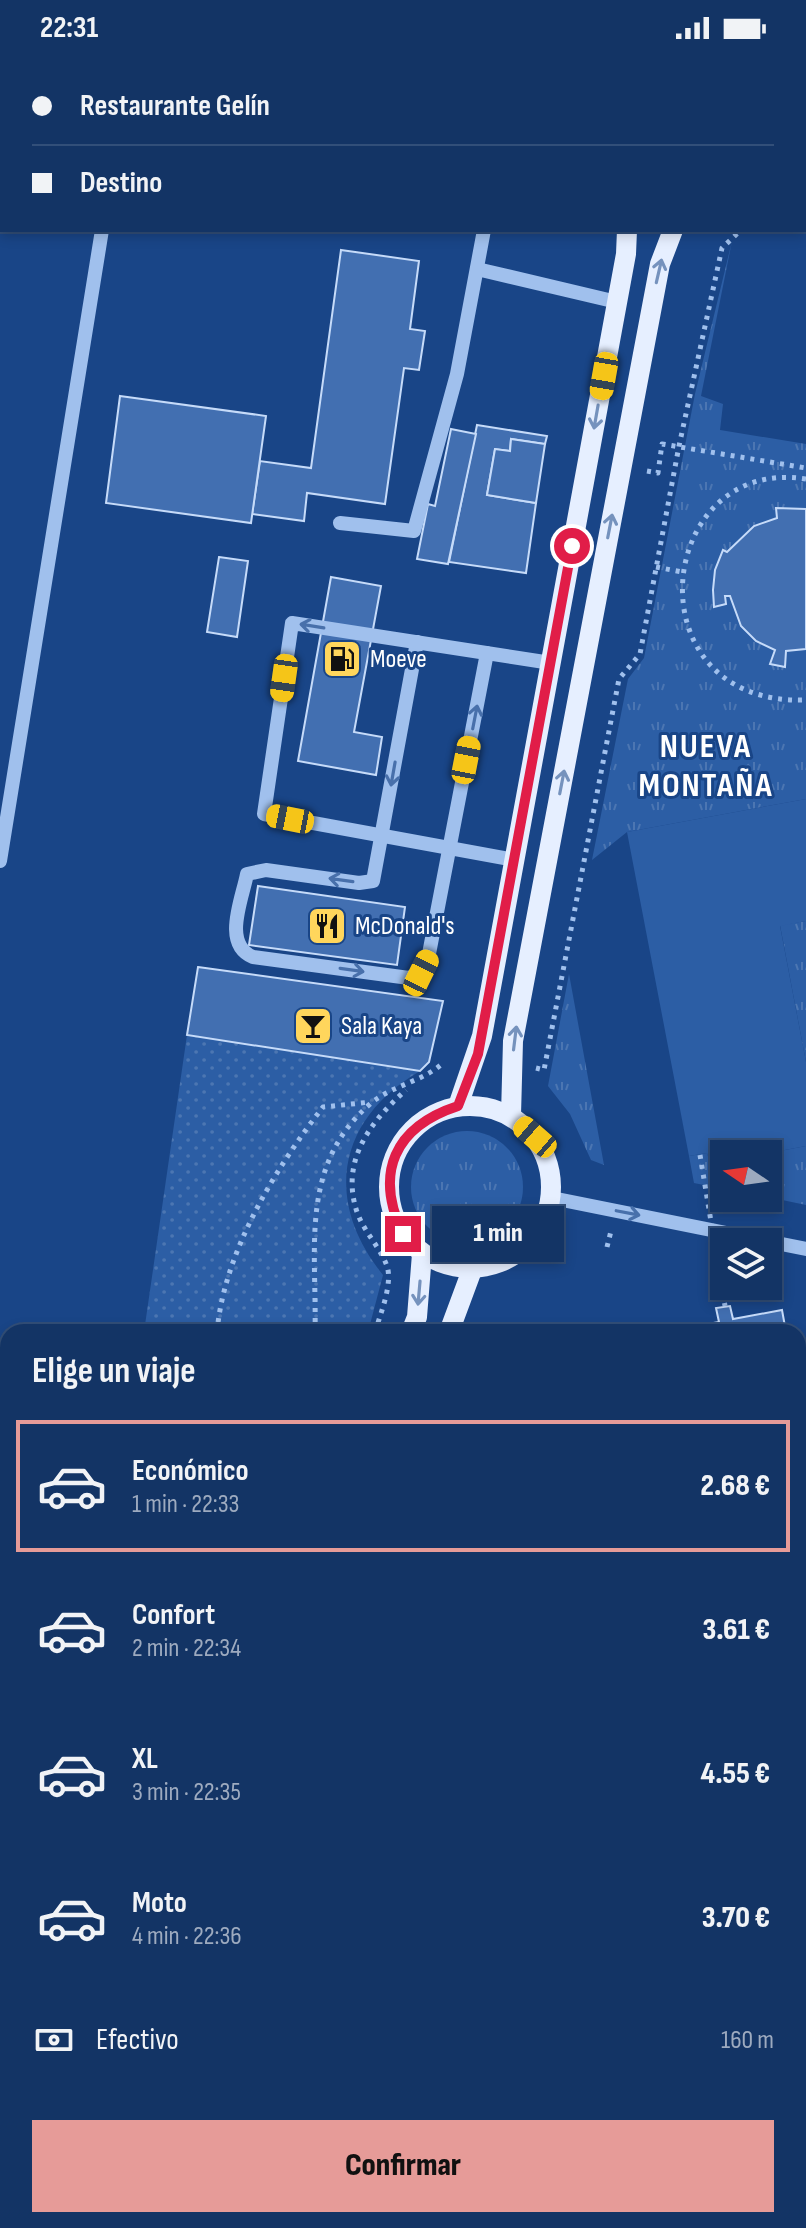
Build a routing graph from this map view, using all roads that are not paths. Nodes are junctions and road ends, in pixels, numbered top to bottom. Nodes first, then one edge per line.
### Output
1 (102, 232) edge
2 (484, 232) edge
3 (627, 232) edge
4 (672, 232) edge
5 (477, 269) junction
6 (617, 302) junction
7 (340, 523) dead end
8 (417, 642) junction
9 (487, 653) junction
10 (551, 663) junction
11 (382, 836) junction
12 (448, 848) junction
13 (515, 860) junction
14 (0, 861) edge
15 (458, 1106) junction
16 (511, 1115) junction
17 (552, 1198) junction
18 (806, 1249) edge
19 (422, 1254) junction
20 (472, 1270) junction
21 (414, 1324) edge
22 (452, 1324) edge

1 - 14 street
2 - 5 street
3 - 6 main road
16 -> 4 main road
5 - 6 street
5 - 7 street
6 -> 10 main road
8 - 9 street
8 -> 11 street
8 -> 11 street
9 - 10 street
12 -> 9 street
10 - 13 main road
11 - 12 street
11 -> 12 street
12 - 13 street
13 - 15 main road
15 - 16 main road
15 - 19 main road
16 - 17 main road
17 -> 18 street
17 - 20 main road
19 - 20 main road
19 -> 21 main road
20 - 22 main road

